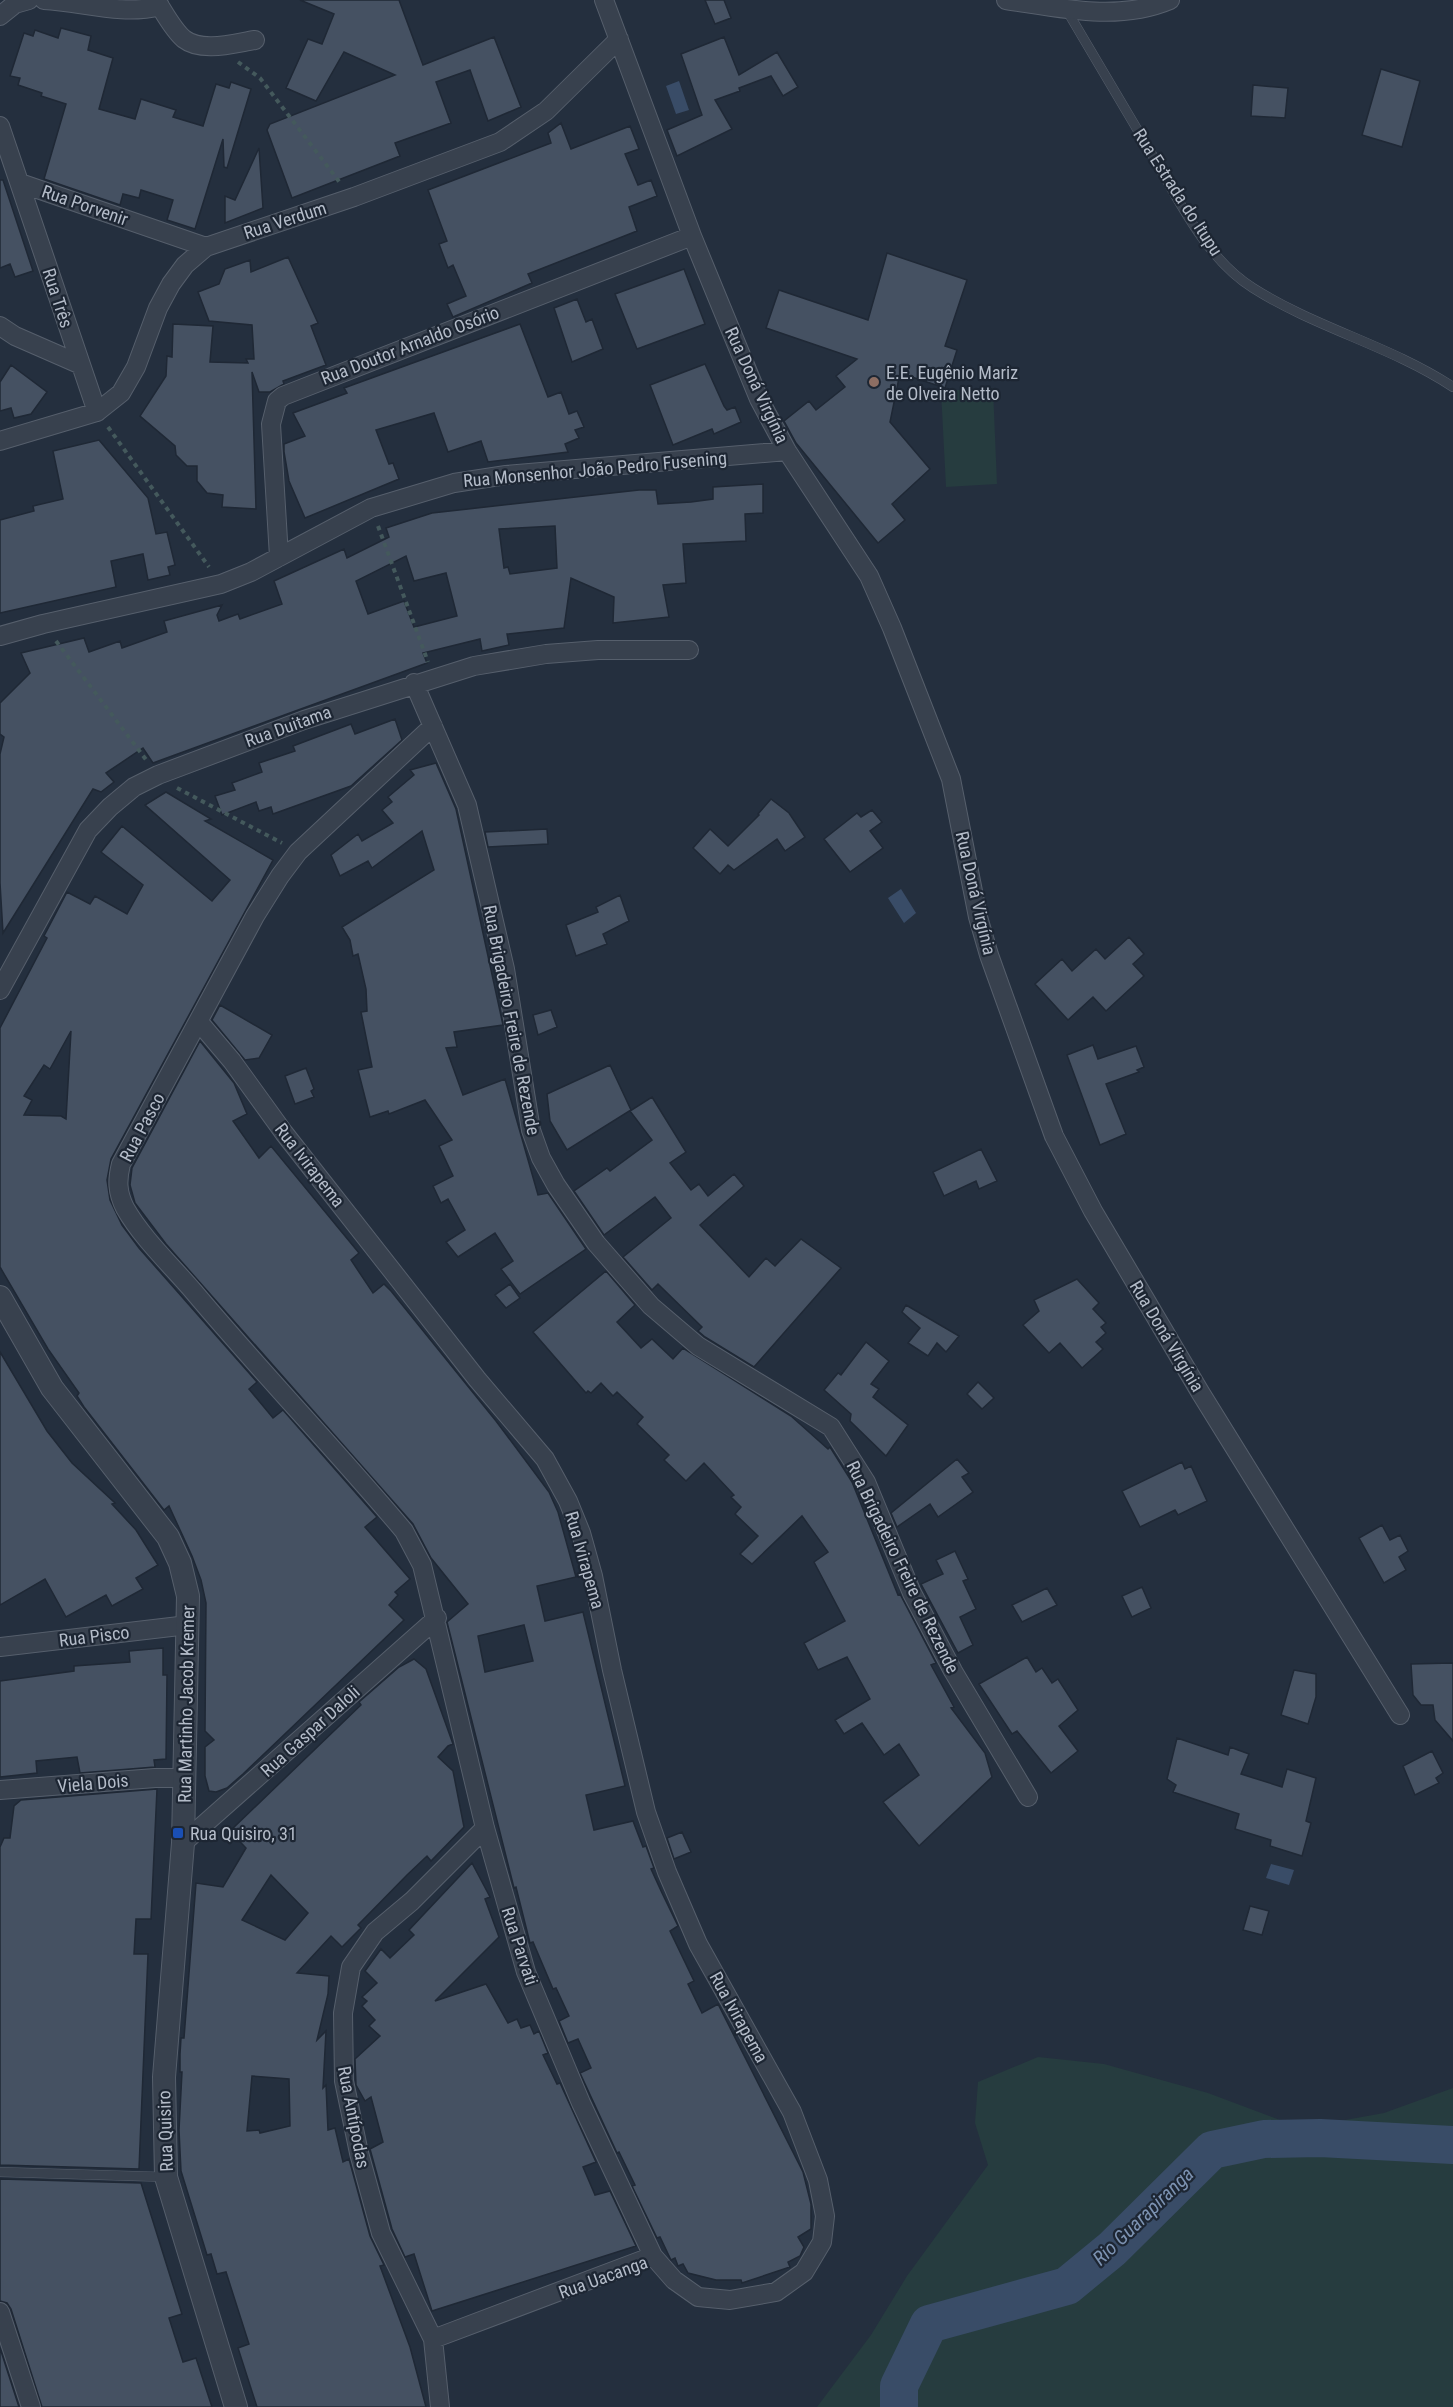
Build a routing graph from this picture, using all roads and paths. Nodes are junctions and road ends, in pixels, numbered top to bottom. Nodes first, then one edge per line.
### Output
1 (29, 0) edge
2 (44, 0) edge
3 (604, 0) edge
4 (1006, 0) edge
5 (1170, 0) edge
6 (158, 3) edge
7 (1066, 9) junction
8 (0, 16) edge
9 (619, 39) junction
10 (255, 40) dead end
11 (213, 46) junction
12 (0, 126) edge
13 (20, 183) junction
14 (354, 197) junction
15 (692, 236) junction
16 (206, 248) junction
17 (0, 326) edge
18 (79, 363) junction
19 (1453, 387) edge
20 (97, 412) junction
21 (0, 441) edge
22 (787, 451) junction
23 (371, 508) junction
24 (279, 557) junction
25 (221, 584) junction
26 (0, 636) edge
27 (689, 650) dead end
28 (434, 677) junction
29 (414, 683) junction
30 (433, 726) junction
31 (0, 990) edge
32 (199, 1022) junction
33 (0, 1297) edge
34 (437, 1618) junction
35 (188, 1625) junction
36 (0, 1647) edge
37 (1400, 1715) dead end
38 (186, 1778) junction
39 (0, 1791) edge
40 (1028, 1797) dead end
41 (485, 1828) junction
42 (183, 1843) junction
43 (176, 1916) joint
44 (0, 2172) edge
45 (166, 2177) junction
46 (818, 2180) joint
47 (652, 2256) junction
48 (0, 2312) edge
49 (433, 2339) junction
50 (31, 2407) edge
51 (236, 2407) edge
52 (440, 2407) edge

1 - 8 street
2 - 6 street
3 - 9 street, Rua Doná Virgínia
4 - 7 street
5 - 7 street
6 - 11 street
7 - 19 lane, Rua Estrada do Itupu
9 - 14 street, Rua Verdum
9 - 15 street, Rua Doná Virgínia
10 - 11 street
11 - 14 path
12 - 13 street, Rua Porvenir
13 - 16 street, Rua Porvenir
13 - 18 street, Rua Três
14 - 16 street, Rua Verdum
15 - 22 street, Rua Doná Virgínia
15 - 24 street, Rua Doutor Arnaldo Osório
16 - 20 street, Rua Verdum
17 - 18 street
18 - 20 street, Rua Três
20 - 21 street, Rua Verdum
20 - 25 path
22 - 23 street, Rua Monsenhor João Pedro Fusening
22 - 37 street, Rua Doná Virgínia
23 - 24 street, Rua Monsenhor João Pedro Fusening
23 - 28 path
24 - 25 street, Rua Monsenhor João Pedro Fusening
25 - 26 street, Rua Monsenhor João Pedro Fusening
27 - 28 street, Rua Duitama
28 - 29 street, Rua Duitama
29 - 30 street, Rua Brigadeiro Freire de Rezende
29 - 31 street, Rua Duitama
30 - 32 street, Rua Pasco
30 - 40 street, Rua Brigadeiro Freire de Rezende
32 - 34 street, Rua Pasco
32 - 46 street, Rua Ivirapema
33 - 35 street, Rua Martinho Jacob Kremer
34 - 41 street, Rua Parvati
34 - 42 street, Rua Gaspar Daloli
35 - 36 street, Rua Pisco
35 - 38 street, Rua Martinho Jacob Kremer
38 - 39 street, Viela Dois
38 - 42 street, Rua Martinho Jacob Kremer
41 - 47 street, Rua Parvati
41 - 49 street, Rua Antípodas
42 - 43 street, Rua Martinho Jacob Kremer
43 - 45 street, Rua Quisiro
44 - 45 lane
45 - 51 street, Rua Quisiro
46 - 47 street, Rua Uacanga
47 - 49 street, Rua Uacanga
48 - 50 street
49 - 52 street

